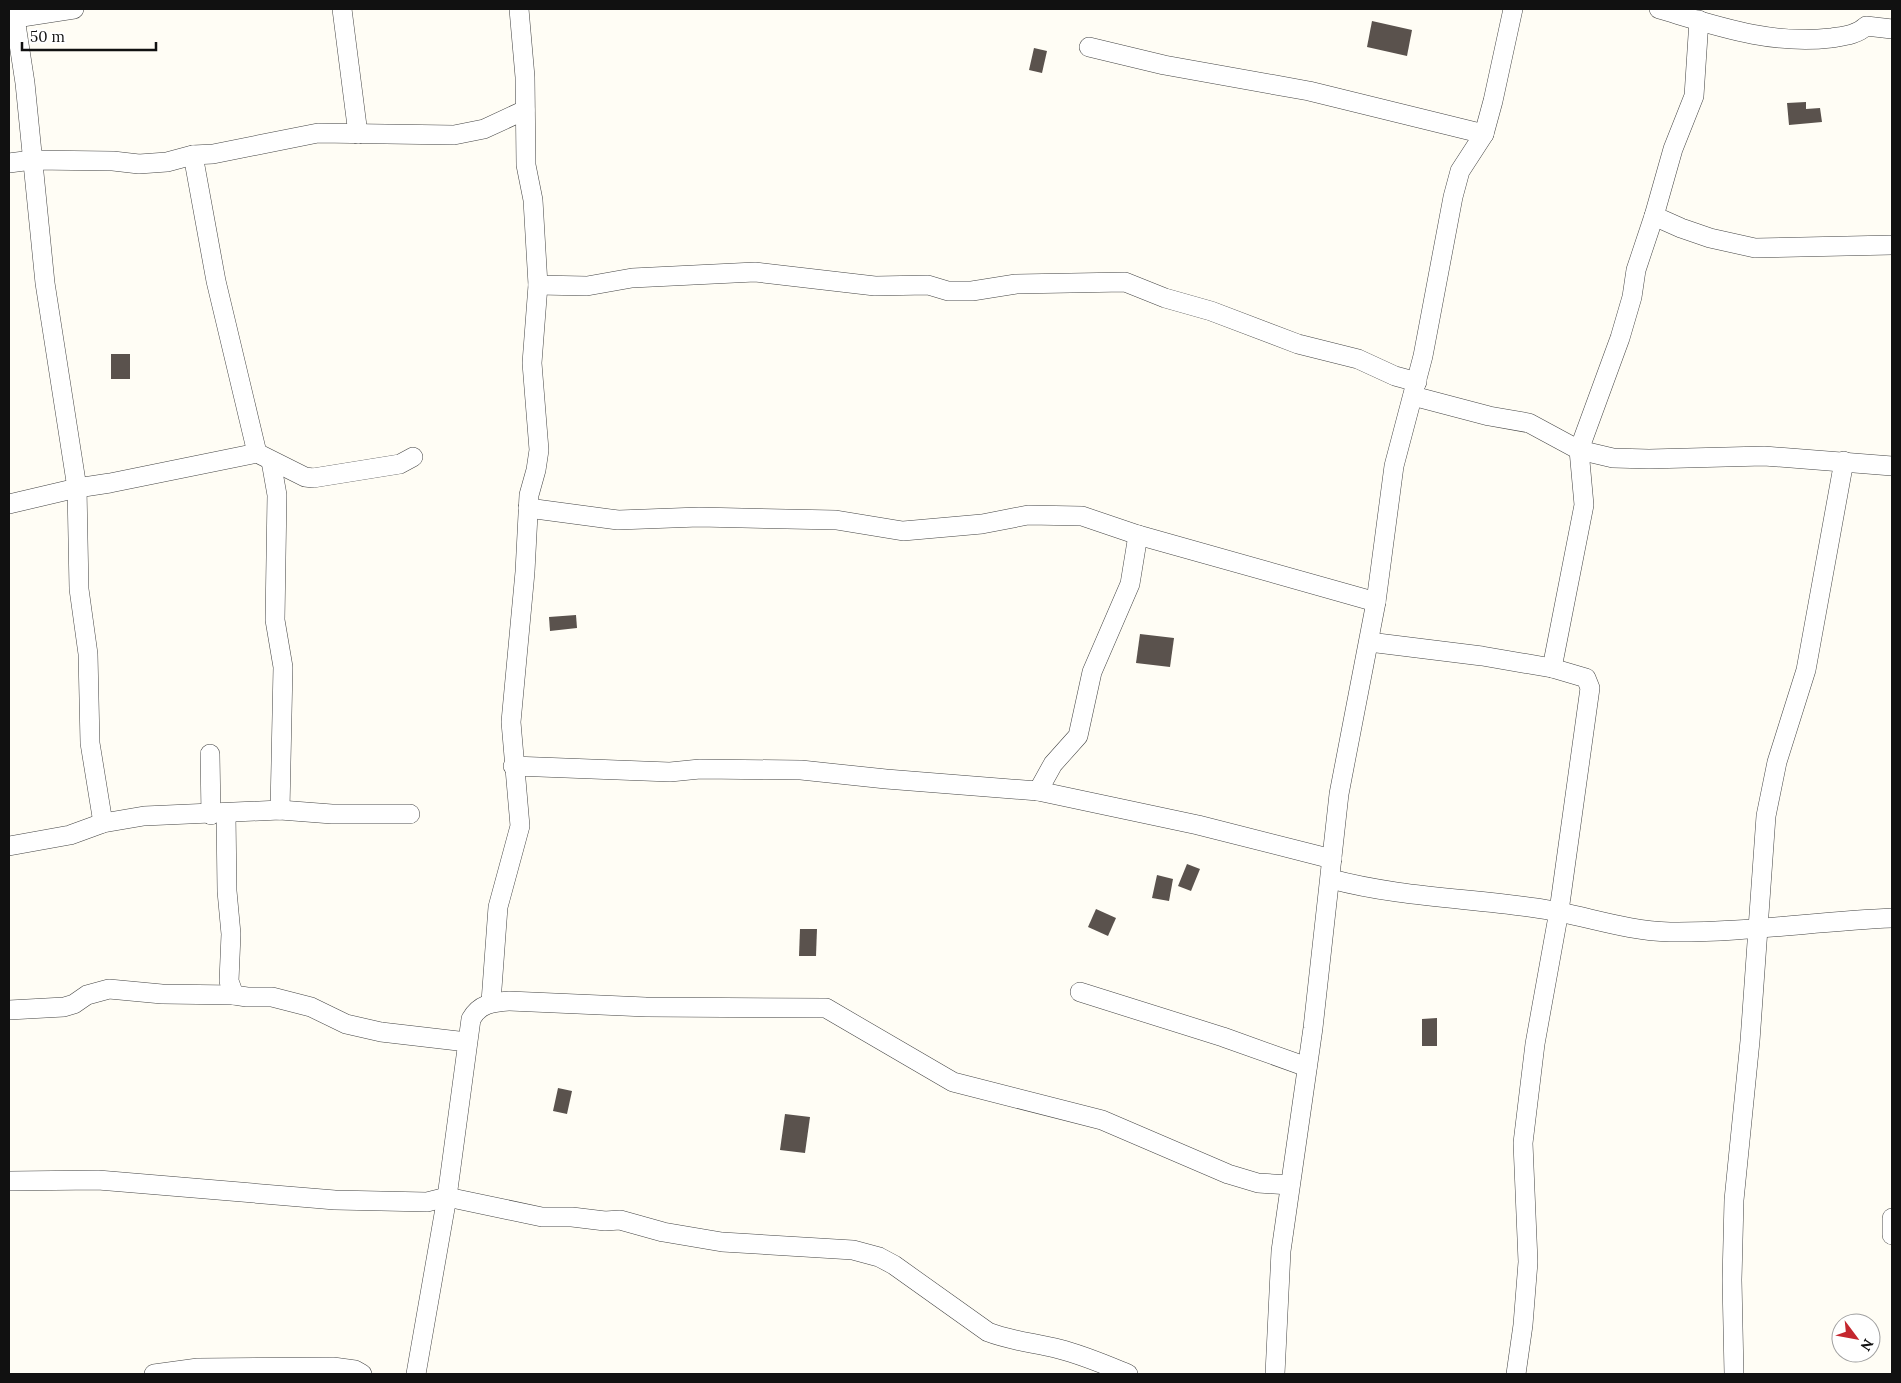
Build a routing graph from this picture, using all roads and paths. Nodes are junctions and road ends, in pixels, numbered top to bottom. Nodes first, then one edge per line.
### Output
1 (74, 9) edge
2 (342, 9) edge
3 (518, 9) edge
4 (1513, 9) edge
5 (1659, 9) edge
6 (12, 18) edge
7 (1699, 20) junction
8 (1892, 29) edge
9 (1089, 48) dead end
10 (525, 110) junction
11 (358, 134) junction
12 (1484, 134) junction
13 (194, 155) junction
14 (32, 160) junction
15 (9, 163) edge
16 (1654, 216) junction
17 (1892, 245) edge
18 (538, 285) junction
19 (1415, 389) junction
20 (1579, 450) junction
21 (264, 457) junction
22 (413, 457) dead end
23 (1844, 461) junction
24 (1892, 466) edge
25 (77, 488) junction
26 (9, 504) edge
27 (528, 508) junction
28 (1138, 535) junction
29 (1376, 602) junction
30 (1369, 642) junction
31 (1552, 668) junction
32 (210, 754) dead end
33 (513, 766) junction
34 (1038, 790) junction
35 (280, 810) junction
36 (219, 814) junction
37 (410, 814) dead end
38 (103, 823) junction
39 (9, 846) edge
40 (1332, 859) junction
41 (1331, 879) junction
42 (1560, 911) junction
43 (1892, 918) edge
44 (1758, 927) junction
45 (1080, 992) dead end
46 (234, 995) junction
47 (491, 1002) junction
48 (9, 1010) edge
49 (467, 1042) junction
50 (1307, 1067) junction
51 (9, 1181) edge
52 (1290, 1185) junction
53 (447, 1197) junction
54 (1892, 1218) edge
55 (1892, 1235) edge
56 (154, 1374) edge
57 (362, 1374) edge
58 (416, 1374) edge
59 (1128, 1374) edge
60 (1275, 1374) edge
61 (1516, 1374) edge
62 (1734, 1374) edge

1 - 6 street
2 - 11 street
3 - 10 street
4 - 12 street
5 - 7 street
6 - 14 street
7 - 8 street
7 - 16 street
9 - 12 street
10 - 11 street
10 - 18 street
11 - 13 street
12 - 19 street
13 - 14 street
13 - 21 street
14 - 15 street
14 - 25 street
16 - 17 street
16 - 20 street
18 - 19 street
18 - 27 street
19 - 20 street
19 - 29 street
20 - 23 street
20 - 31 street
21 - 22 street
21 - 25 street
21 - 35 street
23 - 24 street
23 - 44 street
25 - 26 street
25 - 38 street
27 - 28 street
27 - 33 street
28 - 29 street
28 - 34 street
29 - 30 street
30 - 31 street
30 - 40 street
31 - 42 street
32 - 36 street
33 - 34 street
33 - 47 street
34 - 40 street
35 - 36 street
35 - 37 street
36 - 38 street
36 - 46 street
38 - 39 street
40 - 41 street
41 - 42 street
41 - 50 street
42 - 44 street
42 - 61 street
43 - 44 street
44 - 62 street
45 - 50 street
46 - 48 street
46 - 49 street
47 - 49 street
47 - 52 street
49 - 53 street
50 - 52 street
51 - 53 street
52 - 60 street
53 - 58 street
53 - 59 street
54 - 55 street
56 - 57 street

